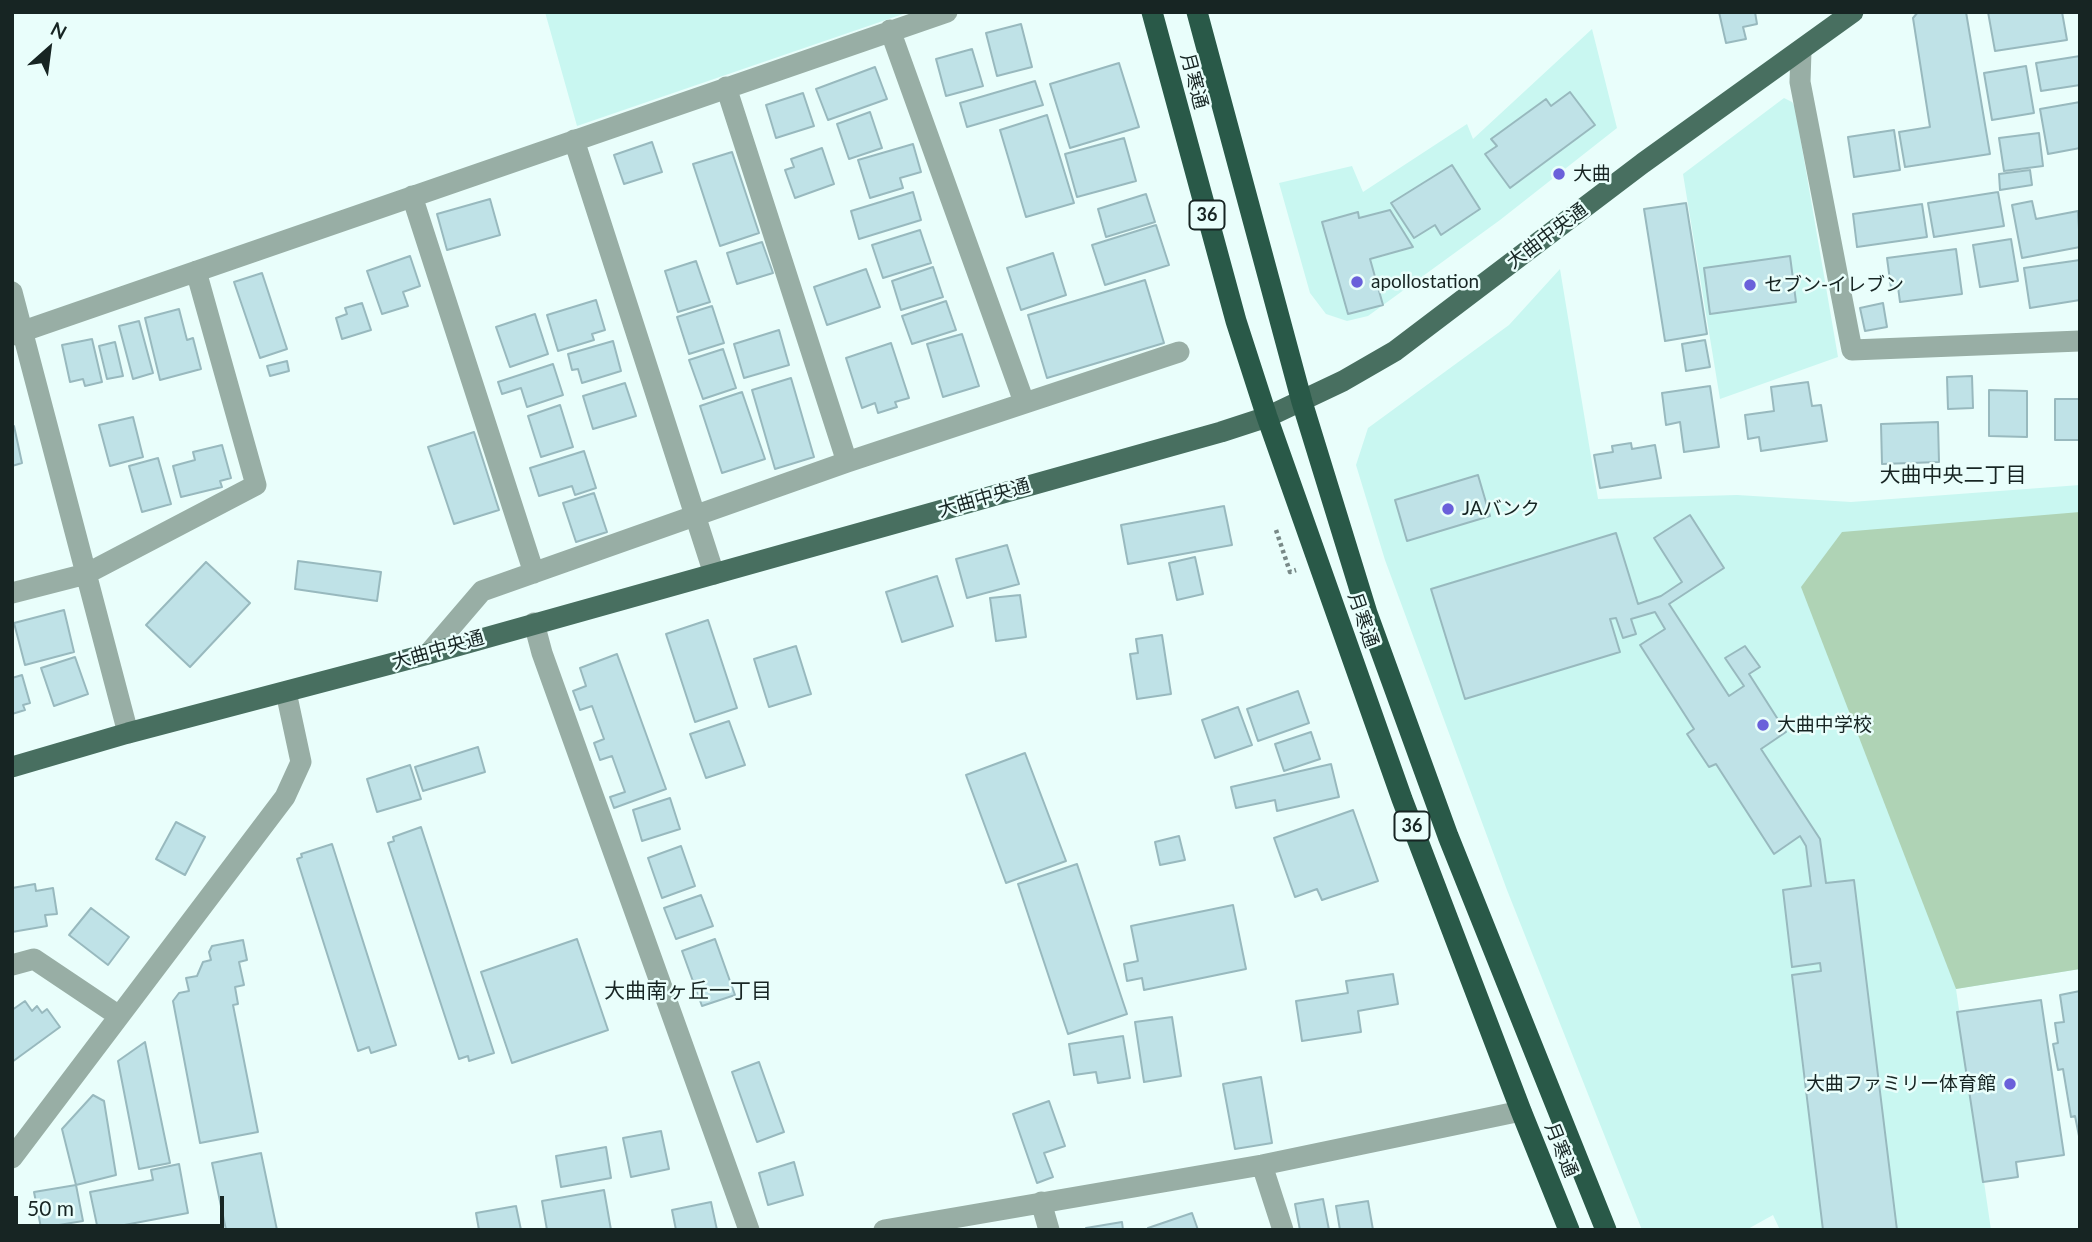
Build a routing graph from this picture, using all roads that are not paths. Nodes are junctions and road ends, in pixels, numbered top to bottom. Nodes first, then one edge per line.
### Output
1 (947, 12) edge
2 (1152, 12) edge
3 (1197, 12) edge
4 (1853, 12) edge
5 (890, 30) junction
6 (1801, 51) junction
7 (726, 87) junction
8 (574, 140) junction
9 (412, 196) junction
10 (196, 271) junction
11 (12, 292) edge
12 (18, 333) edge
13 (2080, 341) edge
14 (1179, 352) dead end
15 (1024, 402) junction
16 (1302, 402) junction
17 (1267, 417) junction
18 (847, 462) junction
19 (694, 516) junction
20 (534, 573) junction
21 (86, 574) junction
22 (714, 574) junction
23 (12, 593) edge
24 (534, 623) junction
25 (428, 654) junction
26 (286, 692) junction
27 (128, 733) junction
28 (12, 767) edge
29 (12, 965) edge
30 (119, 1016) junction
31 (1521, 1111) junction
32 (12, 1158) edge
33 (1262, 1165) junction
34 (1041, 1202) junction
35 (748, 1230) edge
36 (884, 1230) edge
37 (1049, 1230) edge
38 (1283, 1230) edge
39 (1569, 1230) edge
40 (1606, 1230) edge

1 - 5 street
2 - 17 highway, 月寒通 / 36
3 - 16 highway, 月寒通 / 36
4 - 6 main road, 大曲中央通
5 - 7 street
5 - 15 street
6 - 13 street
6 - 16 main road, 大曲中央通
7 - 8 street
7 - 18 street
8 - 9 street
8 - 19 street
9 - 10 street
9 - 20 street
10 - 12 street
10 - 21 street
11 - 12 street
12 - 21 street
14 - 15 street
15 - 18 street
16 - 17 main road, 大曲中央通
16 - 40 highway, 月寒通 / 36
17 - 22 main road, 大曲中央通
17 - 31 highway, 月寒通 / 36
18 - 19 street
19 - 20 street
19 - 22 street
20 - 25 street
21 - 23 street
21 - 27 street
22 - 24 main road, 大曲中央通
24 - 25 main road, 大曲中央通
24 - 35 street
25 - 26 main road, 大曲中央通
26 - 27 main road, 大曲中央通
26 - 30 street
27 - 28 main road, 大曲中央通
29 - 30 street
30 - 32 street
31 - 33 street
31 - 39 highway, 月寒通 / 36
33 - 34 street
33 - 38 street
34 - 36 street
34 - 37 street

